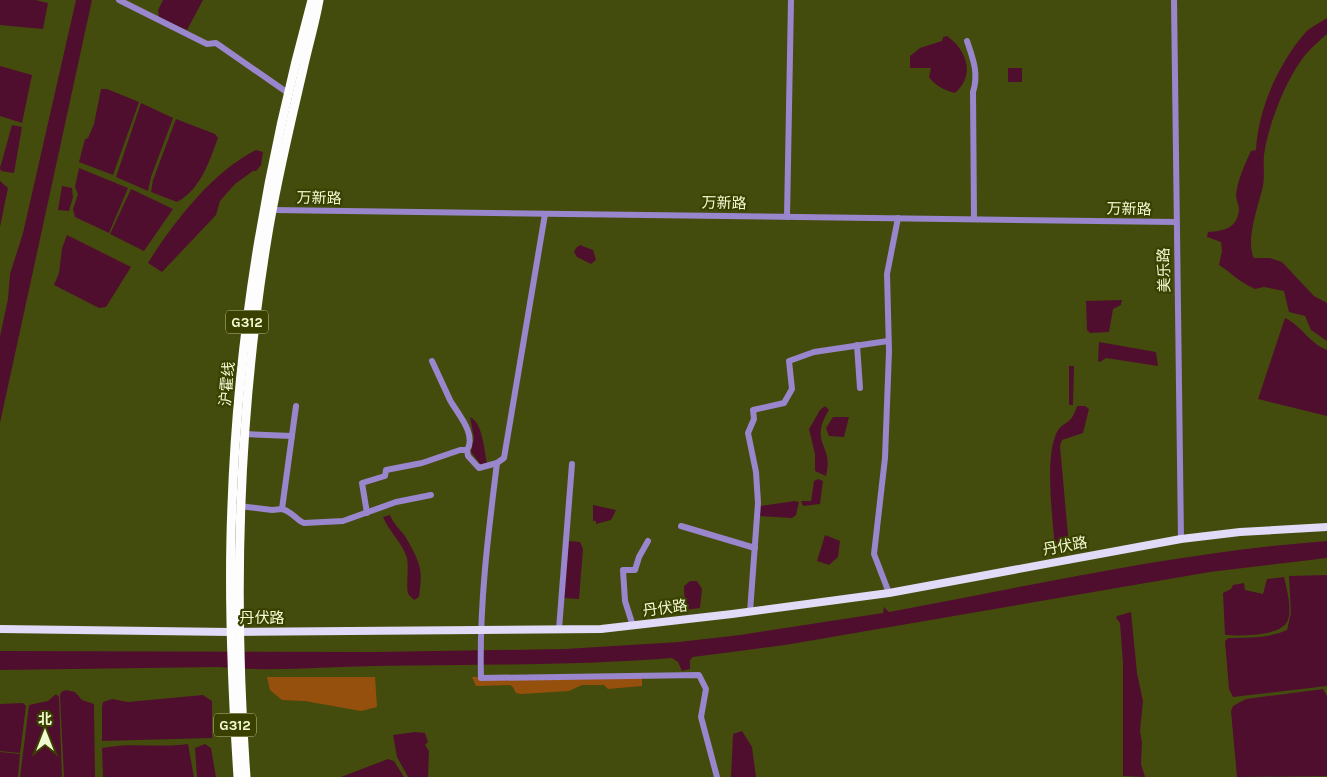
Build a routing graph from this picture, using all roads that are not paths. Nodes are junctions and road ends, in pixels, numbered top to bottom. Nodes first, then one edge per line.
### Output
1 (119, 0) edge
2 (312, 0) edge
3 (319, 0) edge
4 (791, 0) edge
5 (1174, 0) edge
6 (967, 41) dead end
7 (288, 93) junction
8 (272, 210) junction
9 (546, 214) junction
10 (787, 217) junction
11 (898, 218) junction
12 (974, 219) junction
13 (1176, 222) junction
14 (888, 341) junction
15 (857, 345) junction
16 (432, 361) dead end
17 (860, 388) dead end
18 (296, 406) dead end
19 (244, 434) junction
20 (292, 436) junction
21 (467, 450) junction
22 (497, 463) junction
23 (572, 464) dead end
24 (431, 495) dead end
25 (235, 506) junction
26 (282, 509) junction
27 (367, 513) junction
28 (682, 526) dead end
29 (1327, 527) edge
30 (1181, 539) junction
31 (648, 541) dead end
32 (754, 548) junction
33 (889, 592) junction
34 (750, 612) junction
35 (633, 626) junction
36 (559, 629) junction
37 (0, 630) edge
38 (234, 632) junction
39 (480, 633) junction
40 (236, 673) junction
41 (238, 777) edge
42 (246, 777) edge
43 (717, 777) edge

1 - 7 street
2 - 7 highway, 沪霍线 / G312
3 - 8 highway, 沪霍线 / G312
4 - 10 street
5 - 13 street, 美乐路
6 - 12 street
7 - 25 highway, 沪霍线 / G312
8 - 9 street, 万新路
8 - 19 highway, 沪霍线 / G312
9 - 10 street, 万新路
9 - 22 street
10 - 11 street, 万新路
11 - 12 street, 万新路
11 - 14 street
12 - 13 street, 万新路
13 - 30 street, 美乐路
14 - 15 street
14 - 33 street
15 - 17 street
15 - 32 street
16 - 21 street
18 - 20 street
19 - 20 street
19 - 25 highway, 沪霍线 / G312
20 - 26 street
21 - 22 street
21 - 27 street
22 - 39 street
23 - 36 street
24 - 27 street
25 - 26 street
25 - 38 highway, 沪霍线 / G312
26 - 27 street
28 - 32 street
29 - 30 main road, 丹伏路
30 - 33 main road, 丹伏路
31 - 35 street
32 - 34 street
33 - 34 main road, 丹伏路
34 - 35 main road, 丹伏路
35 - 36 main road, 丹伏路
36 - 39 main road, 丹伏路
37 - 38 main road, 丹伏路
38 - 39 main road, 丹伏路
38 - 40 highway, 沪霍线 / G312
39 - 43 street
40 - 41 highway, 沪霍线 / G312
40 - 42 highway, 沪霍线 / G312

